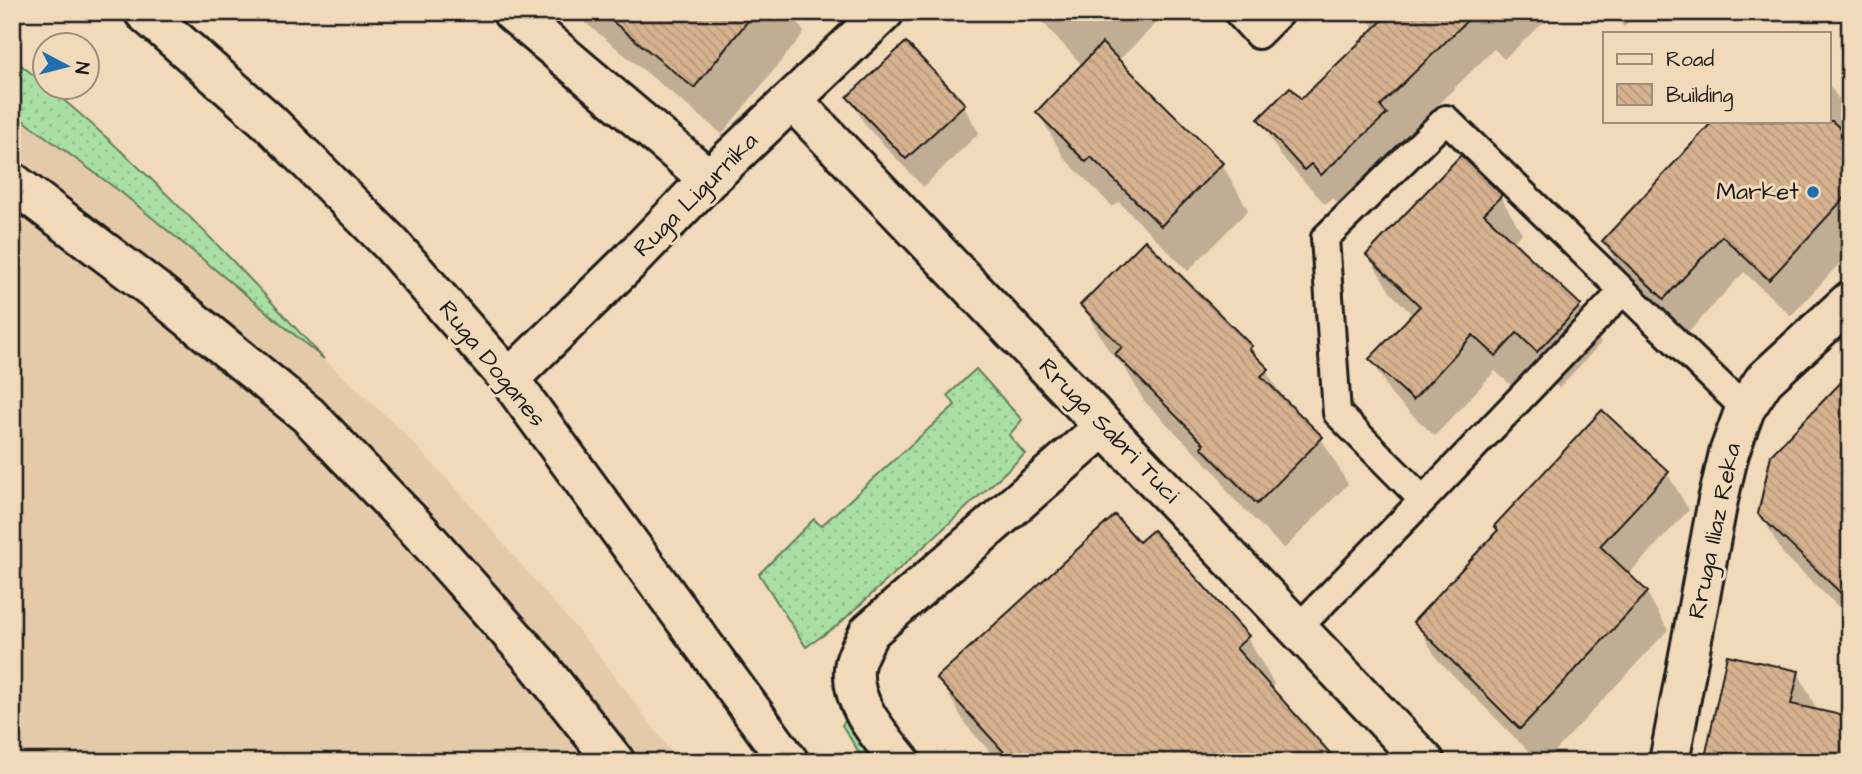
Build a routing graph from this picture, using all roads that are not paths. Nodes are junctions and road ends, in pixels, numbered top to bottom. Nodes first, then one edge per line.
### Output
1 (144, 12) edge
2 (512, 12) edge
3 (884, 12) edge
4 (1237, 12) edge
5 (1281, 12) edge
6 (793, 102) junction
7 (709, 179) junction
8 (12, 182) edge
9 (1623, 291) junction
10 (1850, 300) edge
11 (509, 379) junction
12 (1745, 409) junction
13 (1104, 427) junction
14 (1423, 500) junction
15 (1298, 628) junction
16 (615, 762) edge
17 (789, 762) edge
18 (901, 762) edge
19 (1425, 762) edge
20 (1669, 762) edge

1 - 11 street, Ruga Doganes
2 - 7 street
3 - 6 street, Ruga Ligurnika
4 - 5 lane
6 - 7 street, Ruga Ligurnika
6 - 13 street, Rruga Sabri Tuci
7 - 11 street, Ruga Ligurnika
8 - 16 street
9 - 12 lane
9 - 14 lane
9 - 14 lane
10 - 12 street, Rruga Iliaz Reka
11 - 17 street, Ruga Doganes
12 - 20 street, Rruga Iliaz Reka
13 - 15 street, Rruga Sabri Tuci
13 - 18 street
14 - 15 lane
15 - 19 street, Rruga Sabri Tuci

